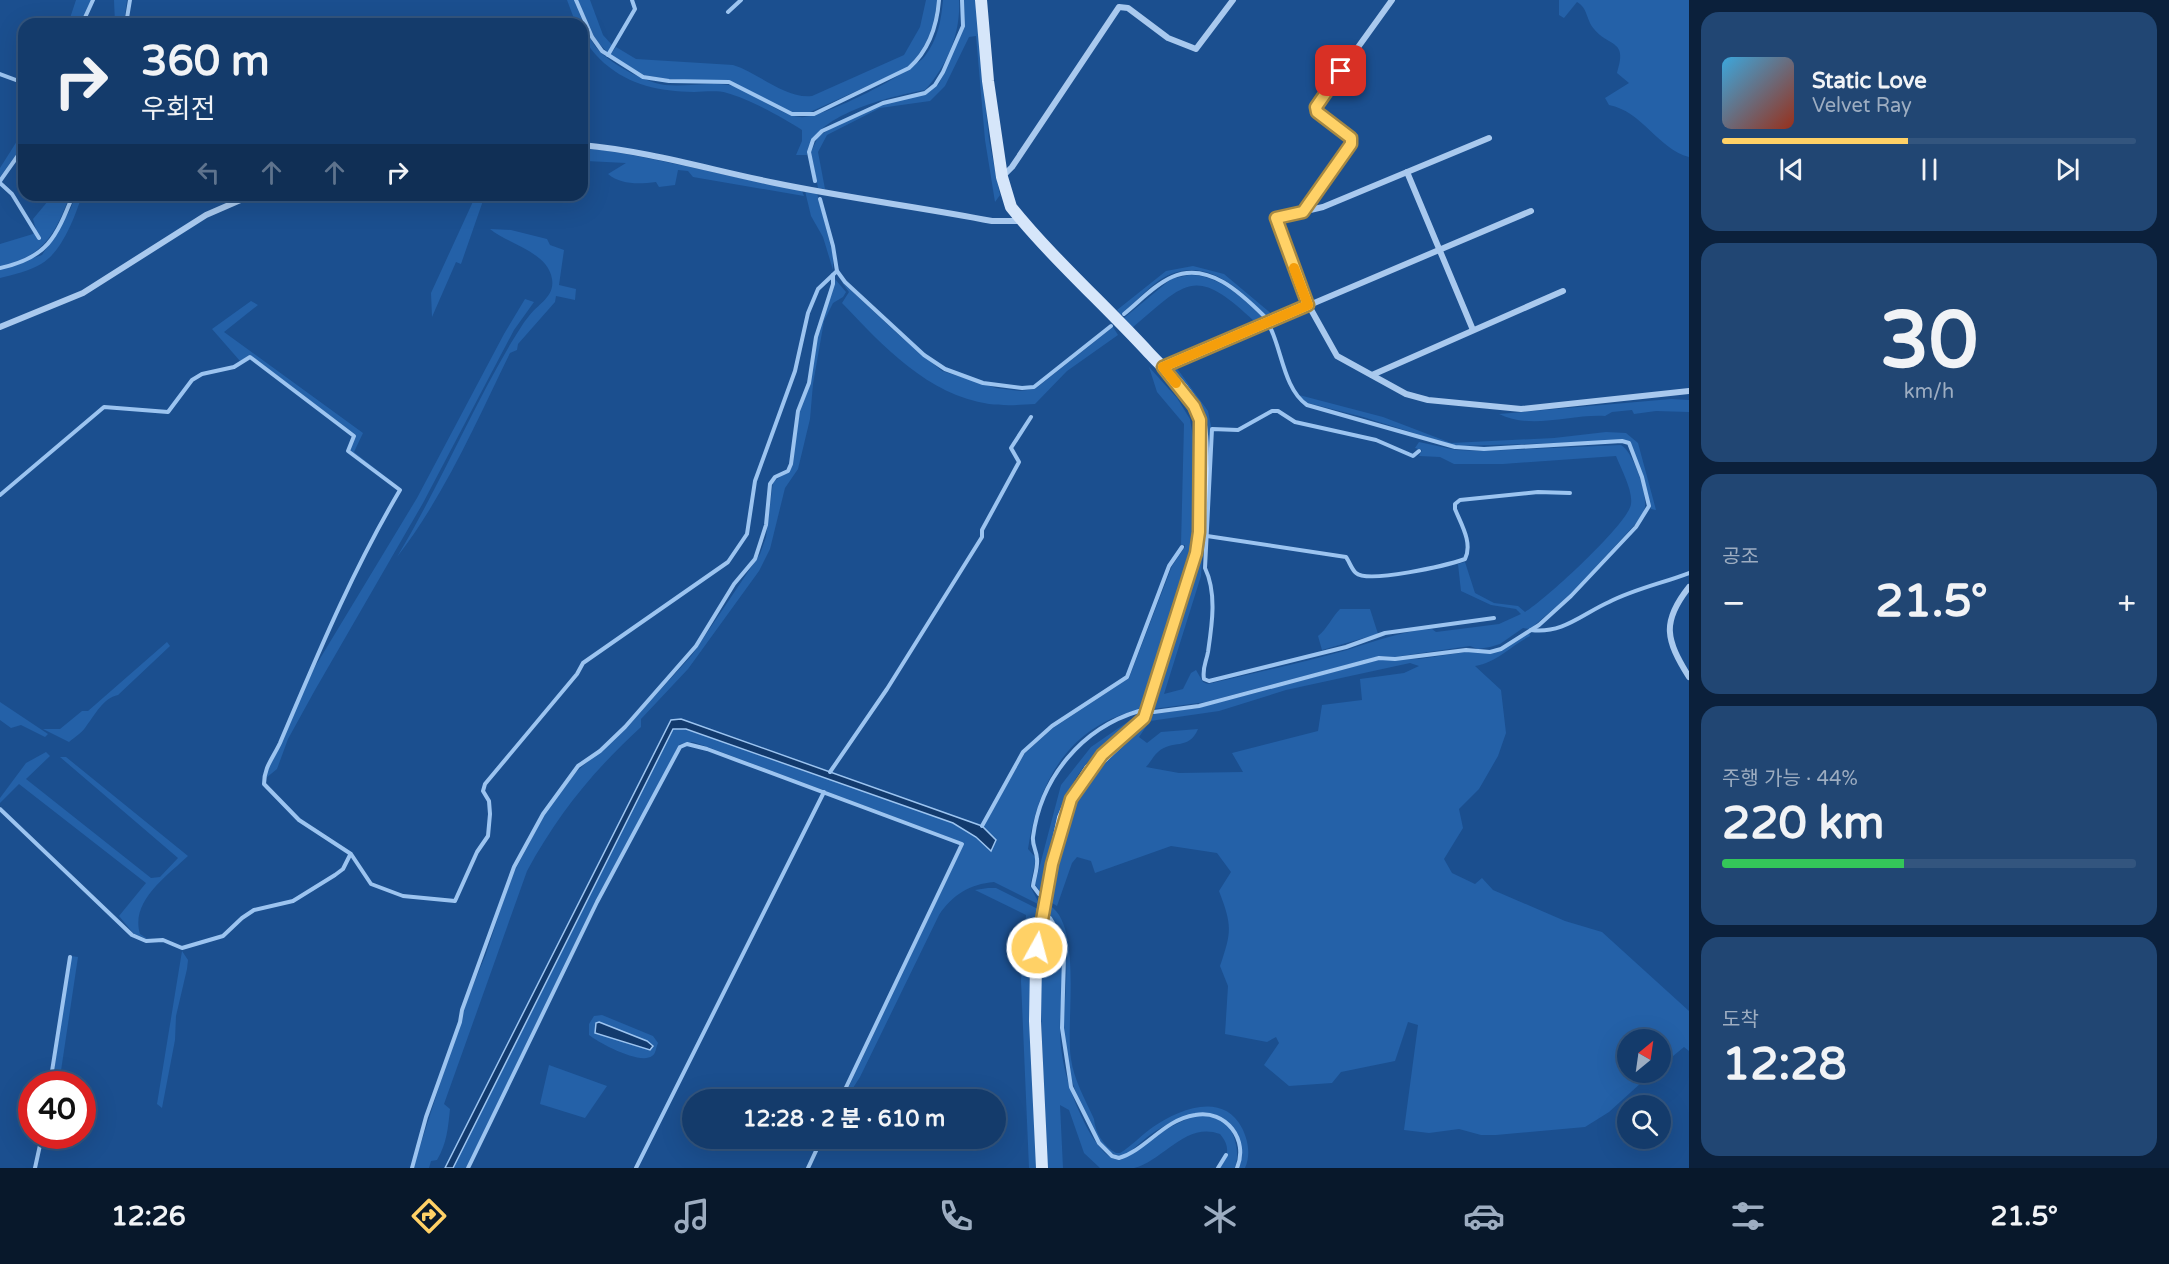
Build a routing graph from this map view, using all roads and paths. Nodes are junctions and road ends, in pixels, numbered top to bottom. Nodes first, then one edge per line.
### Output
1 (981, 0) edge
2 (1233, 0) edge
3 (1392, 0) edge
4 (1489, 138) dead end
5 (588, 146) edge
6 (1407, 172) junction
7 (1002, 177) junction
8 (238, 201) edge
9 (1531, 211) dead end
10 (1303, 212) junction
11 (1022, 221) junction
12 (1440, 250) junction
13 (1563, 291) dead end
14 (1308, 305) junction
15 (0, 327) edge
16 (1473, 330) junction
17 (1163, 367) junction
18 (1372, 375) junction
19 (1689, 391) edge
20 (1689, 587) edge
21 (1689, 676) edge
22 (1042, 1168) edge

1 - 7 street
2 - 7 street
3 - 10 street
4 - 6 street
5 - 11 street
6 - 10 street
6 - 12 street
7 - 11 street
8 - 15 street
9 - 12 street
10 - 14 street
11 - 17 street
12 - 14 street
12 - 16 street
13 - 16 street
14 - 17 street
14 - 18 street
16 - 18 street
17 - 22 street
18 - 19 street
20 - 21 street

